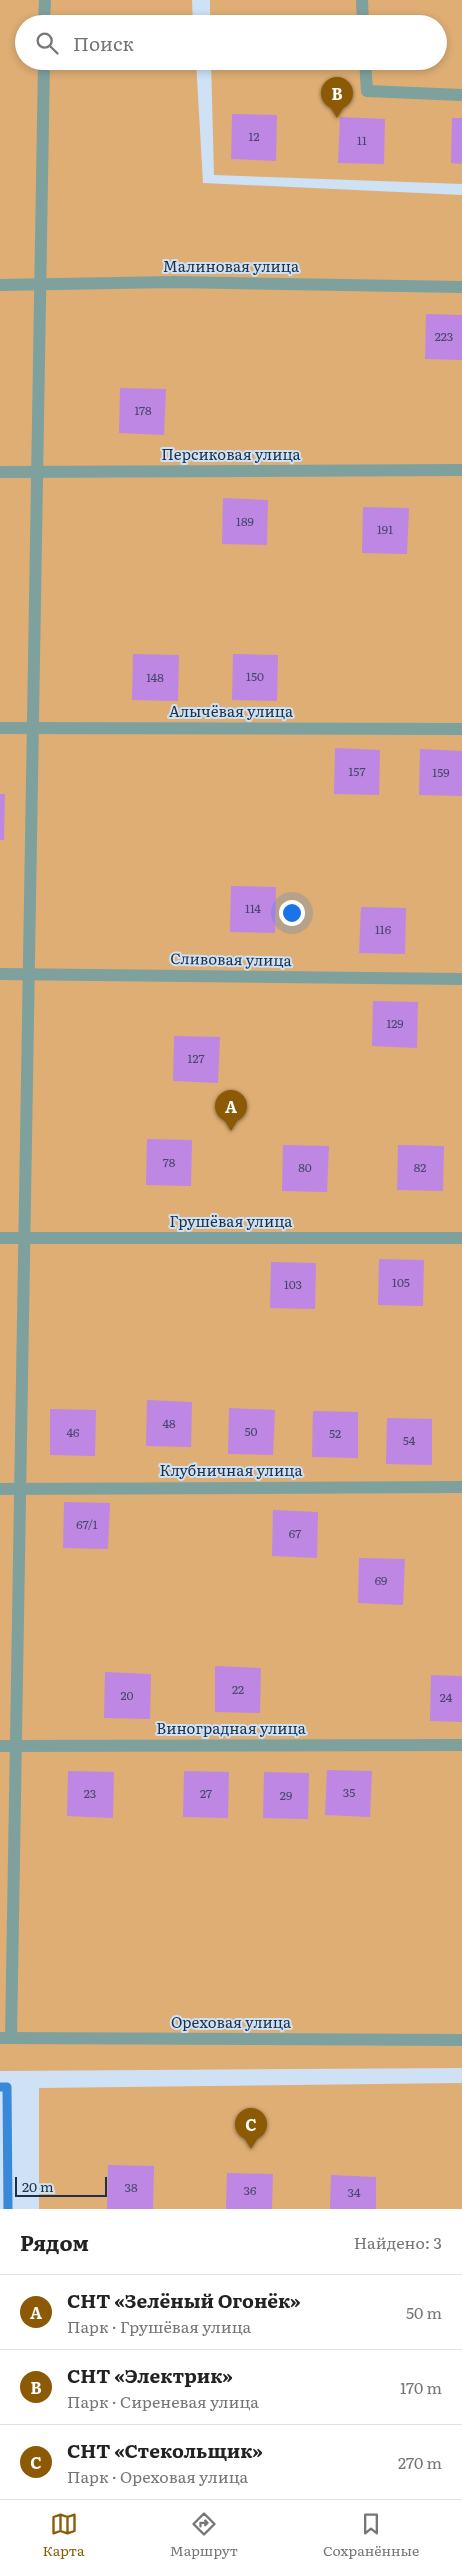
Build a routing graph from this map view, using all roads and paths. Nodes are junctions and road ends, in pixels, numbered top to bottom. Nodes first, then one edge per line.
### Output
1 (45, 0) edge
2 (362, 0) edge
3 (44, 15) edge
4 (363, 15) edge
5 (44, 70) edge
6 (366, 70) edge
7 (462, 95) edge
8 (0, 285) edge
9 (40, 286) junction
10 (462, 287) edge
11 (462, 470) edge
12 (0, 472) edge
13 (37, 472) junction
14 (0, 728) edge
15 (32, 728) junction
16 (462, 729) edge
17 (0, 974) edge
18 (28, 975) junction
19 (462, 979) edge
20 (0, 1238) edge
21 (23, 1238) junction
22 (462, 1238) edge
23 (462, 1486) edge
24 (0, 1488) edge
25 (19, 1488) junction
26 (462, 1745) edge
27 (0, 1746) edge
28 (15, 1746) junction
29 (5, 2038) edge
30 (462, 2040) edge

1 - 3 street
2 - 4 street
5 - 9 street
6 - 7 street
8 - 9 street, Малиновая улица
9 - 10 street, Малиновая улица
9 - 13 street
11 - 13 street, Персиковая улица
12 - 13 street, Персиковая улица
13 - 15 street
14 - 15 street, Алычёвая улица
15 - 16 street, Алычёвая улица
15 - 18 street
17 - 18 street, Сливовая улица
18 - 19 street, Сливовая улица
18 - 21 street
20 - 21 street, Грушёвая улица
21 - 22 street, Грушёвая улица
21 - 25 street
23 - 25 street, Клубничная улица
24 - 25 street, Клубничная улица
25 - 28 street
26 - 28 street, Виноградная улица
27 - 28 street, Виноградная улица
28 - 29 street
29 - 30 street, Ореховая улица

